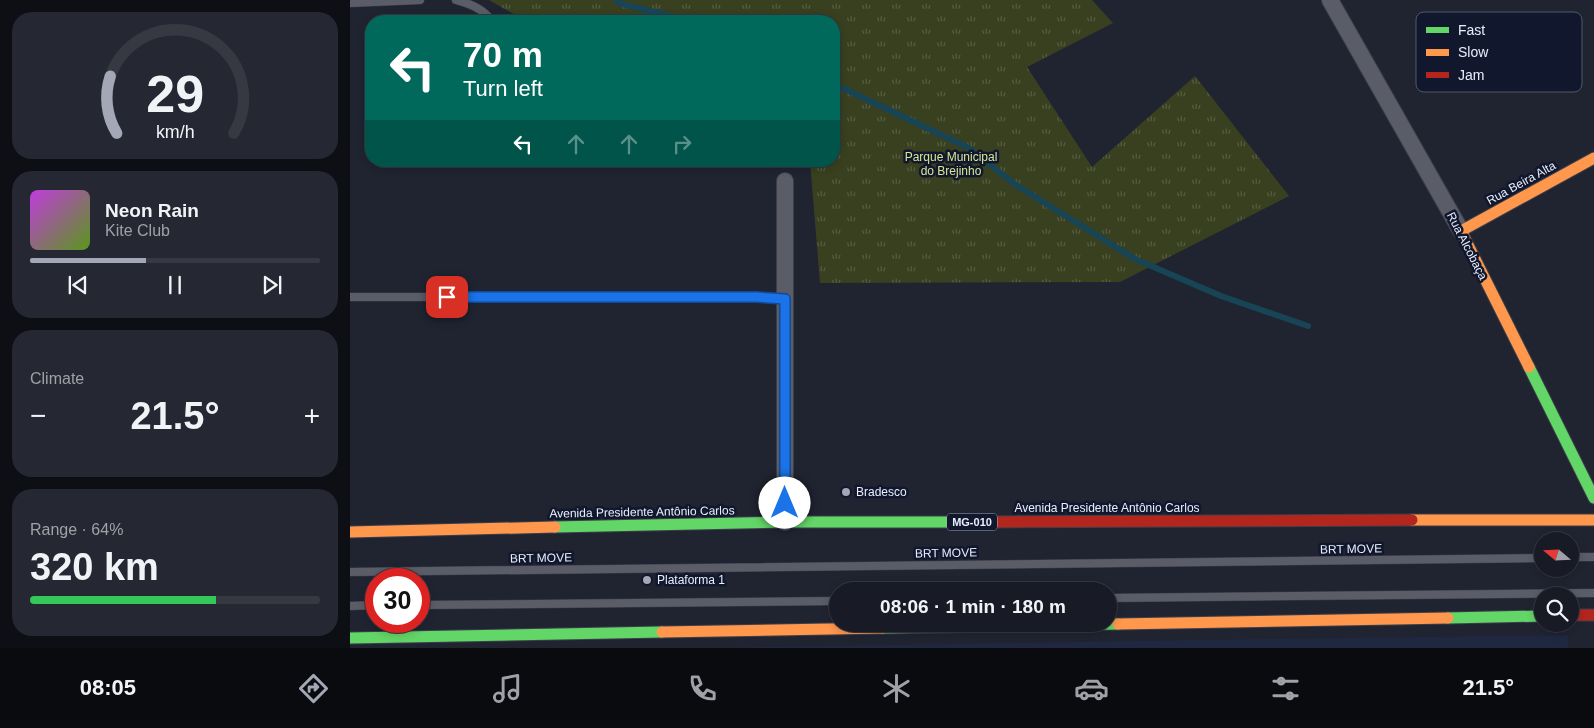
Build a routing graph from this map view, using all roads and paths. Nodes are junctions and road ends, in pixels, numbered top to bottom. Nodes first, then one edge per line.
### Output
1 (420, 0) edge
2 (456, 0) edge
3 (1330, 0) edge
4 (350, 3) edge
5 (487, 15) edge
6 (1594, 158) edge
7 (784, 181) dead end
8 (1460, 231) junction
9 (350, 296) edge
10 (785, 299) junction
11 (1594, 498) edge
12 (1594, 520) edge
13 (785, 522) junction
14 (350, 532) edge
15 (1579, 557) edge
16 (1594, 557) edge
17 (1534, 558) edge
18 (350, 572) edge
19 (1594, 593) edge
20 (1117, 598) edge
21 (829, 601) edge
22 (365, 605) edge
23 (430, 605) edge
24 (350, 606) edge
25 (1579, 615) edge
26 (1594, 615) edge
27 (1534, 616) edge
28 (350, 638) edge

1 - 4 lane
2 - 5 lane
3 - 8 street, Rua Alcobaça
6 - 8 main road, Rua Beira Alta
7 - 10 street
8 - 11 main road, Rua Alcobaça
9 - 10 lane
10 - 13 street
12 - 13 main road, Avenida Presidente Antônio Carlos / MG-010
13 - 14 main road, Avenida Presidente Antônio Carlos / MG-010
15 - 16 lane
17 - 18 lane, BRT MOVE
19 - 20 lane
21 - 23 lane
22 - 24 lane
25 - 26 main road
27 - 28 main road

